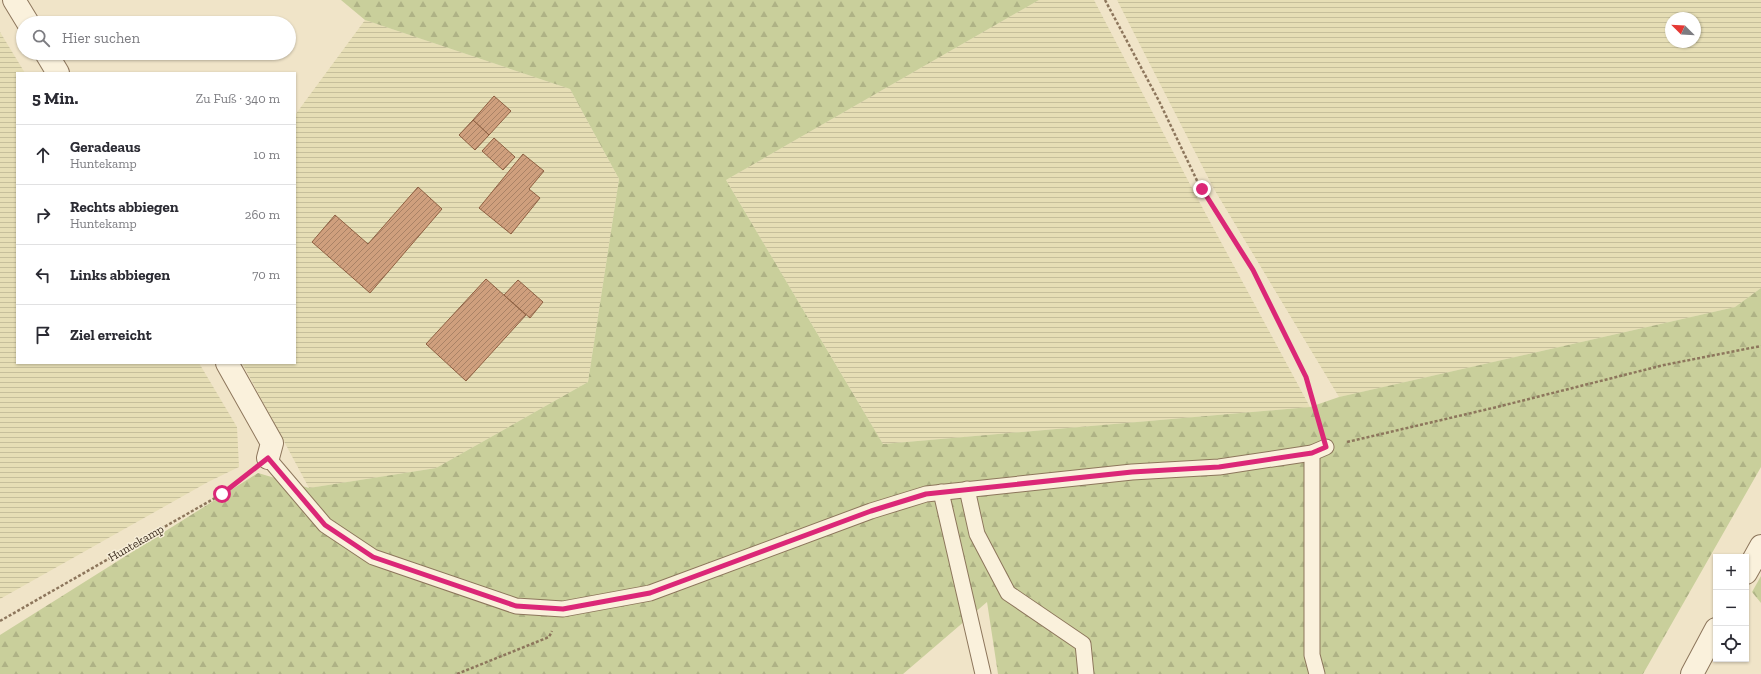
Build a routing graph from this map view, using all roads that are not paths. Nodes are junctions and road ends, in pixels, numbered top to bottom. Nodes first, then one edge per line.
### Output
1 (14, 0) edge
2 (24, 16) edge
3 (50, 60) edge
4 (57, 72) edge
5 (228, 364) edge
6 (268, 458) joint
7 (967, 489) junction
8 (941, 492) junction
9 (1761, 546) edge
10 (1749, 568) edge
11 (1713, 635) edge
12 (983, 674) edge
13 (1086, 674) edge
14 (1317, 674) edge
15 (1692, 674) edge

1 - 2 street
3 - 4 street
5 - 6 street
6 - 8 lane
7 - 8 lane
7 - 13 lane
7 - 14 lane
8 - 12 lane
9 - 10 street
11 - 15 street

